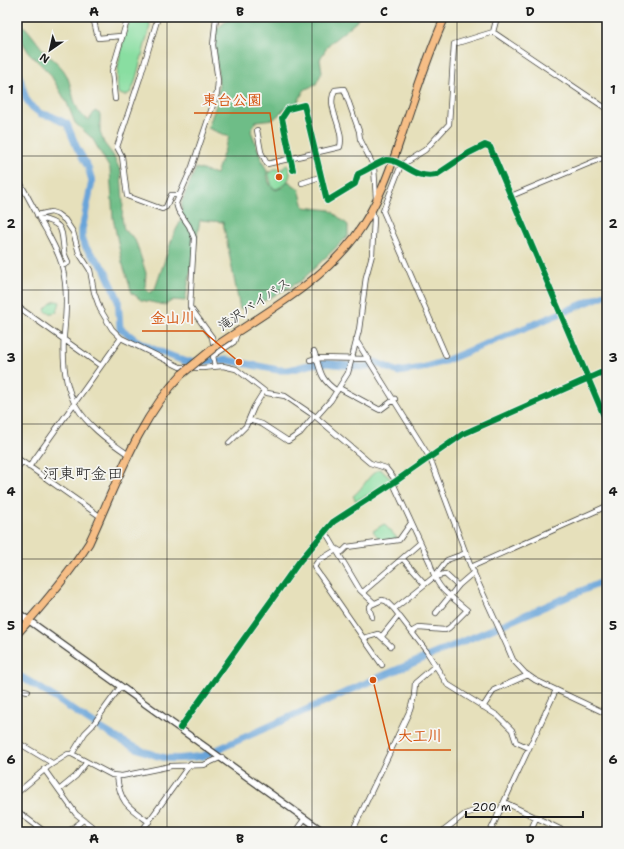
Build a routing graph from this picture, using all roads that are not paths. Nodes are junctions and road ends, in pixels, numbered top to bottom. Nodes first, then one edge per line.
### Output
1 (93, 17) edge
2 (128, 17) edge
3 (158, 17) edge
4 (216, 17) edge
5 (445, 17) edge
6 (497, 17) edge
7 (493, 32) junction
8 (121, 36) junction
9 (115, 99) dead end
10 (607, 109) edge
11 (257, 130) dead end
12 (316, 152) junction
13 (607, 156) edge
14 (290, 158) junction
15 (393, 161) junction
16 (401, 165) junction
17 (374, 167) junction
18 (293, 170) dead end
19 (17, 177) edge
20 (320, 177) junction
21 (302, 183) dead end
22 (179, 195) junction
23 (511, 196) junction
24 (376, 201) junction
25 (372, 210) junction
26 (38, 216) junction
27 (62, 266) junction
28 (17, 306) edge
29 (200, 322) junction
30 (208, 322) dead end
31 (238, 331) junction
32 (121, 338) junction
33 (64, 340) junction
34 (356, 340) junction
35 (314, 351) dead end
36 (215, 354) junction
37 (446, 356) dead end
38 (317, 358) junction
39 (369, 359) junction
40 (310, 360) dead end
41 (351, 360) junction
42 (101, 366) junction
43 (215, 366) junction
44 (607, 370) edge
45 (588, 378) junction
46 (338, 389) junction
47 (264, 391) junction
48 (394, 399) junction
49 (74, 403) junction
50 (315, 416) junction
51 (249, 420) junction
52 (607, 423) edge
53 (229, 443) dead end
54 (129, 455) junction
55 (17, 458) edge
56 (430, 458) junction
57 (22, 462) junction
58 (29, 467) junction
59 (17, 468) edge
60 (394, 482) junction
61 (607, 506) edge
62 (101, 517) junction
63 (411, 523) junction
64 (325, 530) junction
65 (420, 544) junction
66 (336, 549) junction
67 (466, 553) junction
68 (403, 559) junction
69 (471, 567) junction
70 (474, 572) junction
71 (434, 577) junction
72 (425, 584) junction
73 (458, 586) junction
74 (363, 592) junction
75 (450, 596) junction
76 (374, 603) junction
77 (394, 609) junction
78 (17, 612) edge
79 (436, 613) dead end
80 (399, 615) junction
81 (372, 617) dead end
82 (29, 620) junction
83 (412, 632) junction
84 (17, 634) edge
85 (382, 636) junction
86 (364, 638) junction
87 (392, 646) dead end
88 (382, 665) dead end
89 (436, 665) junction
90 (528, 675) junction
91 (121, 686) junction
92 (556, 690) junction
93 (17, 691) edge
94 (28, 691) dead end
95 (483, 707) junction
96 (607, 714) edge
97 (180, 728) junction
98 (18, 744) edge
99 (529, 748) junction
100 (72, 754) junction
101 (222, 757) junction
102 (52, 763) junction
103 (86, 763) junction
104 (190, 764) junction
105 (44, 769) junction
106 (117, 776) junction
107 (59, 790) junction
108 (17, 793) edge
109 (504, 802) junction
110 (17, 811) edge
111 (500, 811) junction
112 (305, 818) junction
113 (536, 818) junction
114 (82, 820) junction
115 (149, 822) junction
116 (45, 832) edge
117 (68, 832) edge
118 (99, 832) edge
119 (141, 832) edge
120 (295, 832) edge
121 (324, 832) edge
122 (352, 832) edge
123 (442, 832) edge
124 (490, 832) edge
125 (530, 832) edge
126 (566, 832) edge

1 - 8 street
2 - 8 street
3 - 22 street
4 - 22 street
5 - 15 highway, 滝沢バイパス
6 - 7 street
7 - 10 street
7 - 16 street
8 - 9 street
11 - 14 street
12 - 14 street
12 - 14 street
12 - 17 street
12 - 20 street
13 - 23 street
14 - 18 street
15 - 16 street
15 - 17 street
15 - 24 highway, 滝沢バイパス
16 - 23 street
16 - 37 street
17 - 20 street
17 - 24 street
19 - 26 street
20 - 21 street
22 - 29 street
23 - 45 street
24 - 25 highway, 滝沢バイパス
25 - 31 highway, 滝沢バイパス
25 - 34 street
26 - 27 street
26 - 27 street
26 - 32 street
27 - 33 street
28 - 33 street
29 - 30 street
29 - 36 street
31 - 36 street
31 - 54 highway, 滝沢バイパス, bridge
32 - 42 street
32 - 43 street
33 - 42 street
33 - 49 street
34 - 39 street
34 - 41 street
35 - 38 street
36 - 43 street
38 - 40 street
38 - 41 street
38 - 46 street
39 - 41 street
39 - 48 street
41 - 46 street
42 - 49 street
43 - 47 street
44 - 45 street
45 - 52 street
45 - 56 street
46 - 48 street
46 - 50 street
47 - 50 street
47 - 51 street
48 - 56 street
49 - 54 street
49 - 58 street
50 - 51 street
50 - 60 street
51 - 53 street
54 - 62 highway, 滝沢バイパス
55 - 57 street
56 - 60 street
56 - 67 street
57 - 58 street
57 - 59 street
58 - 62 street
60 - 63 street
60 - 64 street
61 - 69 street
62 - 82 highway, 滝沢バイパス
63 - 65 street
63 - 66 street
64 - 66 street
64 - 97 street
65 - 68 street
65 - 71 street
66 - 74 street
66 - 86 street
67 - 69 street
67 - 71 street
68 - 72 street
68 - 74 street
69 - 70 street
70 - 73 street
70 - 90 street
71 - 72 street
71 - 73 street
71 - 75 street
72 - 77 street
73 - 75 street
74 - 76 street
75 - 79 street
75 - 83 street
76 - 77 street
76 - 81 street
77 - 80 street
78 - 82 street
80 - 83 street
80 - 85 street
82 - 84 highway, 滝沢バイパス
82 - 91 street
83 - 89 street
85 - 86 street
85 - 87 street
86 - 88 street
89 - 95 street
89 - 122 street
90 - 92 street
90 - 95 street
91 - 97 street
91 - 100 street
92 - 96 street
92 - 99 street
93 - 94 street
95 - 99 street
97 - 101 street
98 - 102 street
99 - 109 street
100 - 102 street
100 - 103 street
101 - 104 street
101 - 112 street
102 - 105 street
103 - 106 street
103 - 107 street
104 - 106 street
104 - 115 street
105 - 107 street
105 - 108 street
106 - 115 street
107 - 114 street
109 - 111 street
109 - 113 street
110 - 116 street
111 - 123 street
111 - 124 street
112 - 120 street
112 - 121 street
113 - 125 street
113 - 126 street
114 - 117 street
114 - 118 street
115 - 119 street

